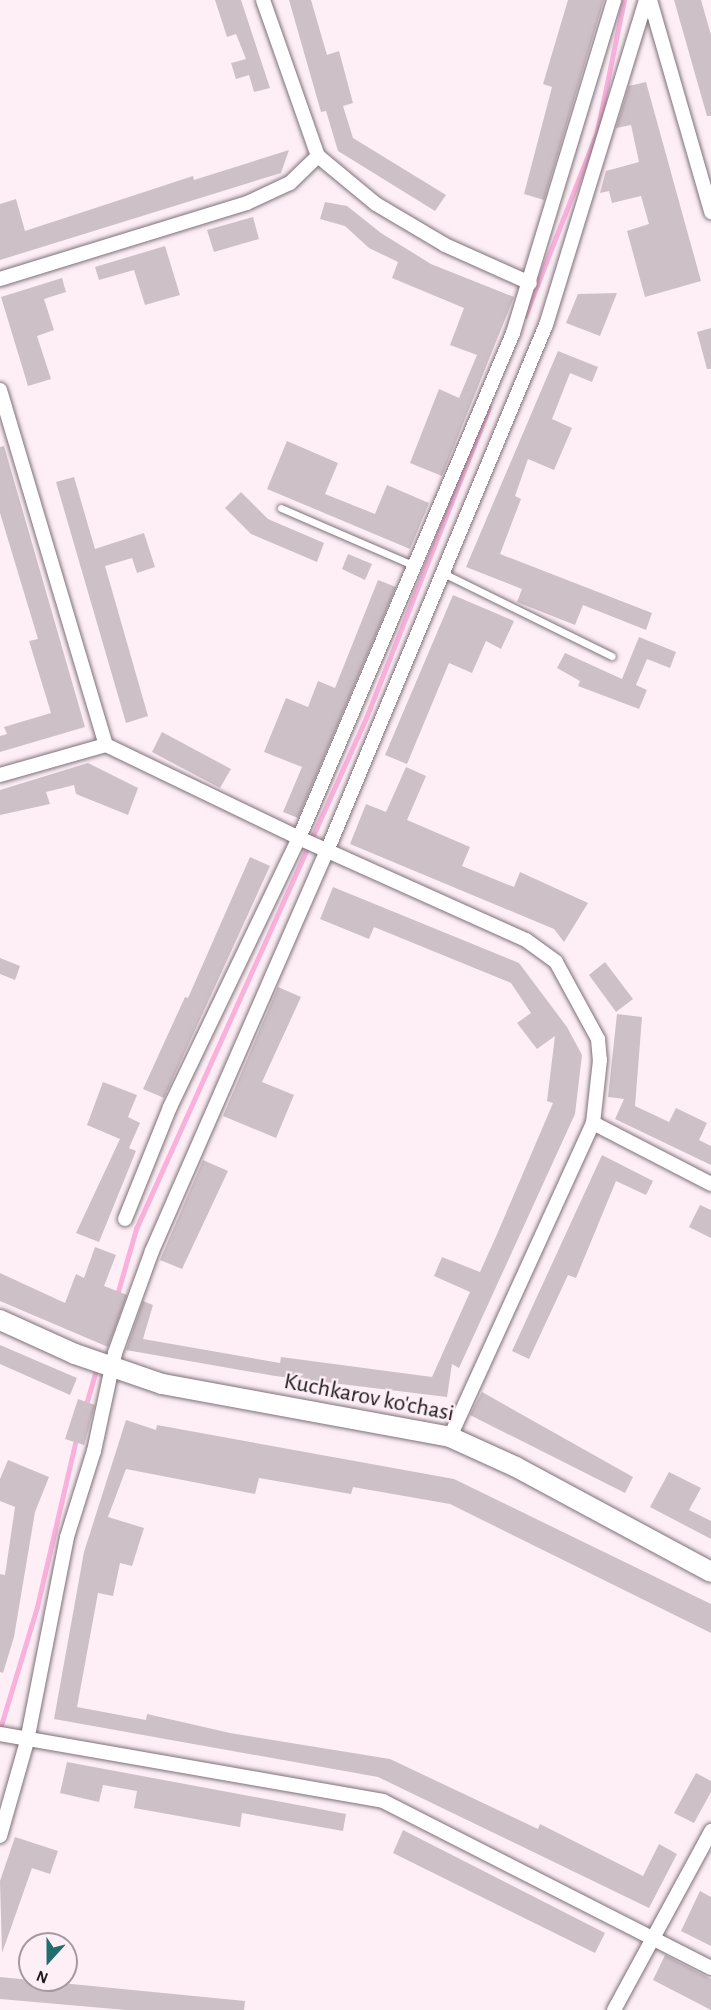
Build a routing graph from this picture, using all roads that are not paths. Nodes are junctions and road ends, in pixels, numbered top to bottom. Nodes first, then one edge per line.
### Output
1 (263, 0) edge
2 (614, 0) edge
3 (648, 0) edge
4 (318, 156) junction
5 (711, 212) edge
6 (0, 279) edge
7 (530, 283) junction
8 (0, 390) edge
9 (281, 508) dead end
10 (417, 567) junction
11 (443, 573) junction
12 (612, 656) dead end
13 (106, 745) junction
14 (0, 775) edge
15 (301, 839) junction
16 (325, 850) junction
17 (593, 1123) junction
18 (711, 1184) edge
19 (125, 1219) dead end
20 (0, 1320) edge
21 (113, 1369) junction
22 (450, 1437) junction
23 (711, 1572) edge
24 (0, 1734) edge
25 (23, 1740) junction
26 (711, 1831) edge
27 (0, 1836) edge
28 (652, 1938) junction
29 (711, 1968) edge
30 (614, 2010) edge

1 - 4 street
2 - 7 street
3 - 5 street
3 - 11 street
4 - 6 street
4 - 7 street
7 - 10 street
8 - 13 street
9 - 10 lane
10 - 15 street
11 - 12 lane
11 - 16 street
13 - 14 street
13 - 15 street
15 - 16 street
15 - 19 street
16 - 17 street
16 - 21 street
17 - 18 street
17 - 22 street
20 - 21 main road, Kuchkarov ko'chasi
21 - 22 main road, Kuchkarov ko'chasi
21 - 25 street
22 - 23 main road, Kuchkarov ko'chasi
24 - 25 street
25 - 27 street
25 - 28 street
26 - 28 street
28 - 29 street
28 - 30 street

